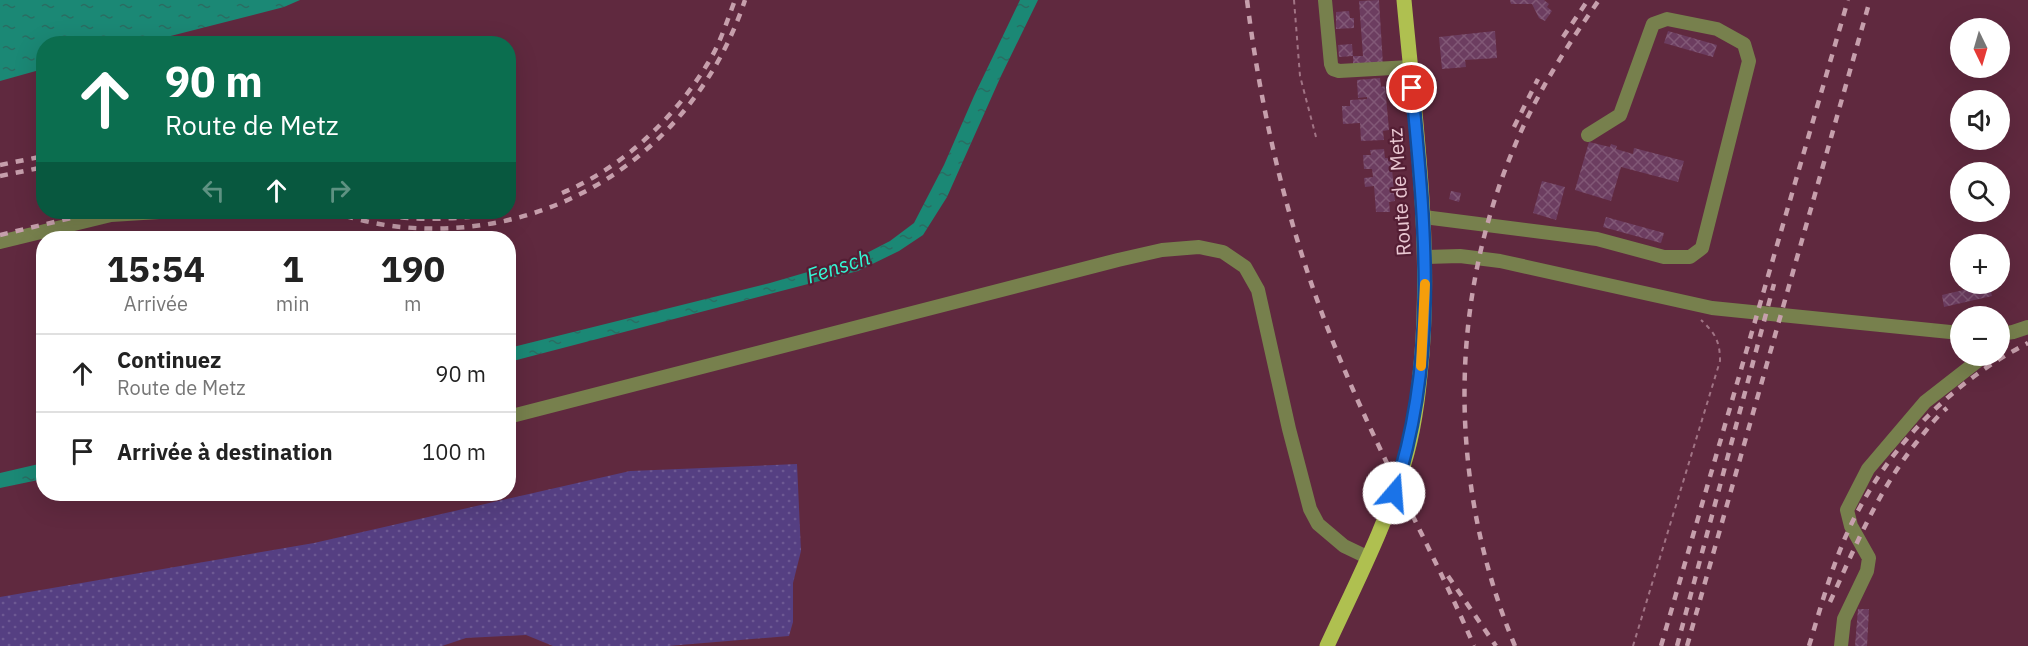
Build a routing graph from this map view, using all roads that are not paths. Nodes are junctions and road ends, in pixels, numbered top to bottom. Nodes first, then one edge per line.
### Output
1 (1325, 0) edge
2 (1404, 0) edge
3 (1410, 67) junction
4 (1588, 135) dead end
5 (1424, 217) junction
6 (95, 219) edge
7 (45, 231) edge
8 (36, 233) edge
9 (0, 242) edge
10 (1426, 257) junction
11 (2028, 327) edge
12 (1950, 332) edge
13 (2010, 332) edge
14 (1971, 366) edge
15 (516, 415) edge
16 (1367, 557) junction
17 (1327, 646) edge
18 (1841, 646) edge

1 - 3 street
2 - 3 main road, Route de Metz
3 - 5 main road, Route de Metz
4 - 5 street
5 - 10 main road, Route de Metz
6 - 7 street
8 - 9 street
10 - 12 street
10 - 16 main road, Route de Metz
11 - 13 street
14 - 18 street
15 - 16 street
16 - 17 main road, Route de Metz

